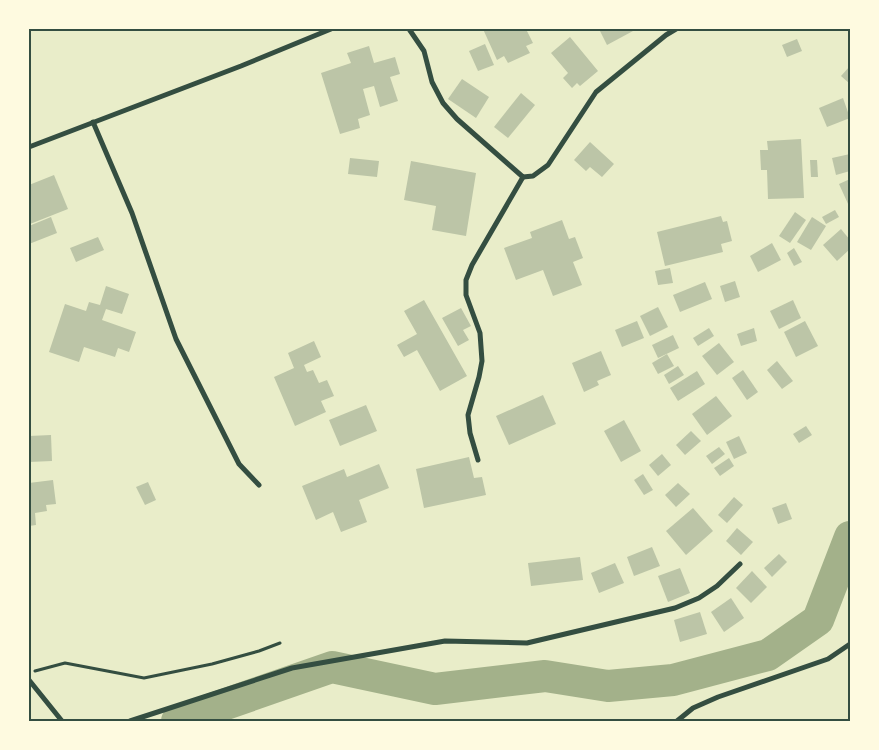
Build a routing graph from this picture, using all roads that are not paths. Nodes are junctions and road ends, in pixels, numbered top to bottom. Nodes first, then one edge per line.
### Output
1 (330, 29) edge
2 (409, 29) edge
3 (676, 29) edge
4 (93, 122) junction
5 (29, 148) edge
6 (523, 177) junction
7 (478, 460) dead end
8 (259, 485) dead end
9 (740, 564) dead end
10 (850, 644) edge
11 (29, 680) edge
12 (62, 721) edge
13 (130, 721) edge
14 (677, 721) edge

1 - 4 street
2 - 6 street
3 - 6 street
4 - 5 street
4 - 8 street
6 - 7 street
9 - 13 street
10 - 14 street
11 - 12 street

